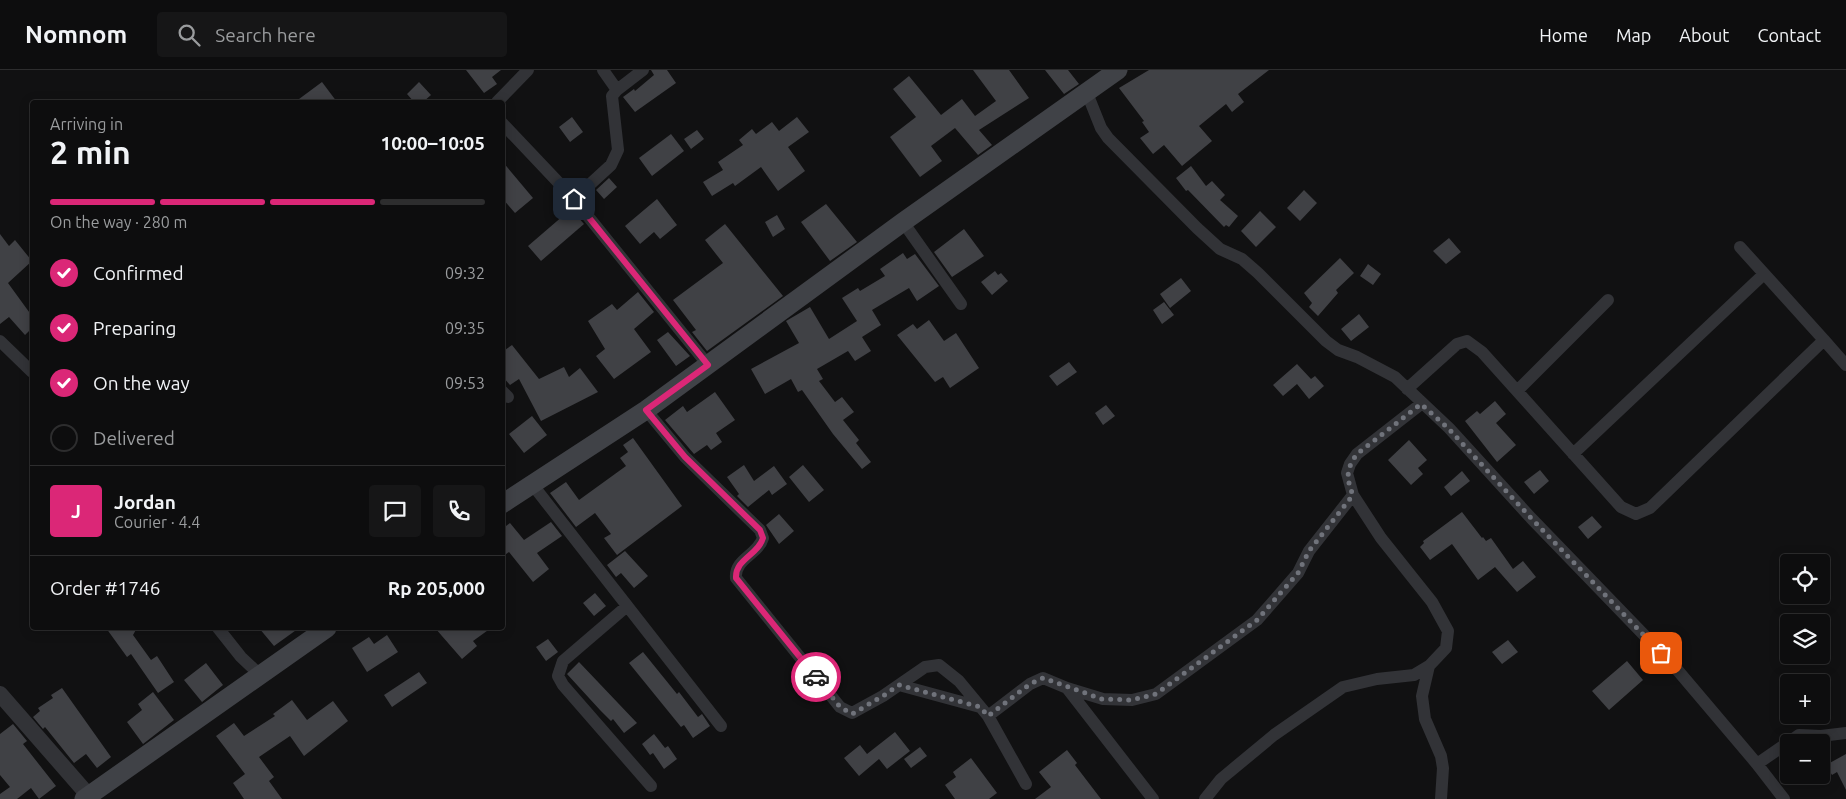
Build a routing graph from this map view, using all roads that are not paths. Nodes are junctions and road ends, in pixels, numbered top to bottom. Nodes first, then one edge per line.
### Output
1 (528, 70) edge
2 (603, 70) edge
3 (643, 70) edge
4 (1118, 70) edge
5 (617, 90) junction
6 (1087, 93) junction
7 (499, 100) edge
8 (505, 126) edge
9 (574, 199) junction
10 (903, 222) junction
11 (1740, 247) dead end
12 (1764, 274) junction
13 (1608, 300) dead end
14 (961, 304) dead end
15 (1824, 340) junction
16 (0, 341) edge
17 (708, 365) junction
18 (1846, 365) edge
19 (30, 370) edge
20 (1407, 390) junction
21 (1517, 391) junction
22 (1421, 404) junction
23 (646, 410) junction
24 (1573, 454) junction
25 (532, 484) junction
26 (1353, 495) junction
27 (505, 502) edge
28 (626, 607) junction
29 (220, 630) edge
30 (324, 630) edge
31 (1429, 666) junction
32 (260, 675) junction
33 (899, 685) junction
34 (1067, 688) junction
35 (0, 694) edge
36 (984, 712) junction
37 (721, 726) dead end
38 (1846, 733) edge
39 (1757, 764) junction
40 (1026, 784) dead end
41 (650, 786) dead end
42 (88, 798) edge
43 (1781, 798) edge
44 (1153, 799) edge
45 (1205, 799) edge
46 (1440, 799) edge

1 - 7 street
2 - 5 street
3 - 5 street
4 - 6 main road
5 - 9 street
6 - 10 main road
6 - 20 street
8 - 9 street
9 - 17 street
10 - 14 street
10 - 17 main road
11 - 12 street
12 - 15 street
12 - 24 street
13 - 21 street
15 - 18 street
15 - 24 street
16 - 19 street
17 - 23 main road
20 - 21 street
20 - 22 street
21 - 24 street
22 - 26 street
22 - 39 street
23 - 25 main road
23 - 33 street
25 - 27 main road
25 - 28 street
26 - 31 street
26 - 34 street
28 - 37 street
28 - 41 street
29 - 32 street
30 - 32 main road
31 - 45 street
31 - 46 street
32 - 42 main road
33 - 36 street
33 - 36 street
34 - 36 street
34 - 44 street
35 - 42 street
36 - 40 street
38 - 39 street
39 - 43 street

